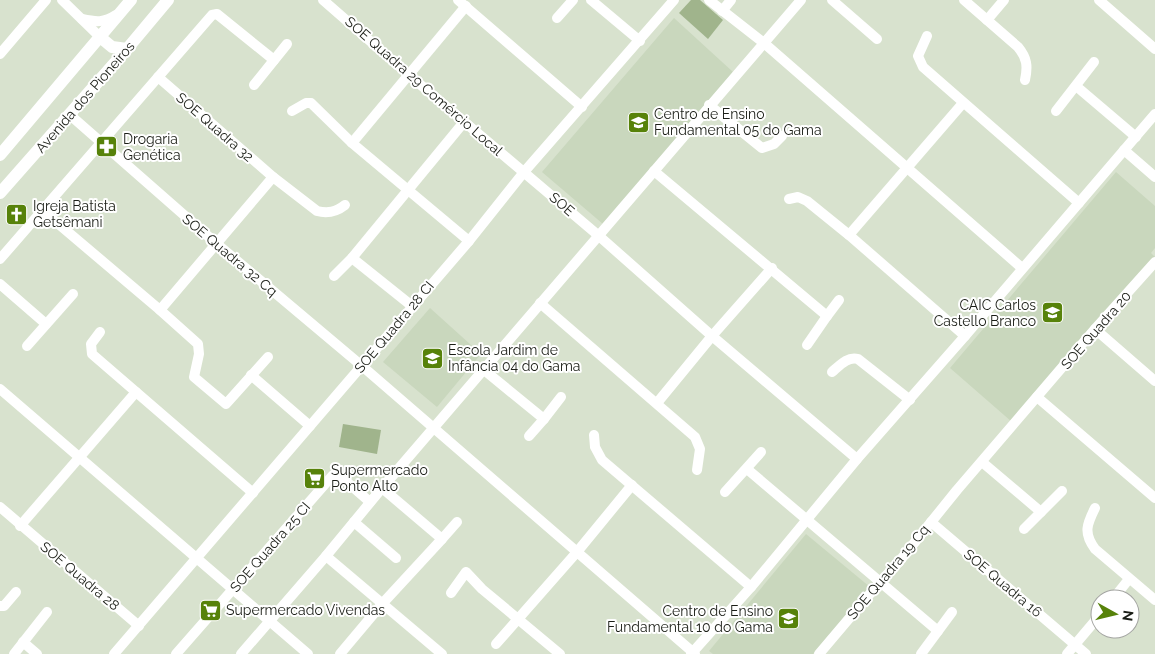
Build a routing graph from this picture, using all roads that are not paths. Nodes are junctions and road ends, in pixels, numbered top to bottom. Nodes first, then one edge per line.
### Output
1 (46, 0) edge
2 (62, 0) edge
3 (131, 0) edge
4 (168, 0) edge
5 (323, 0) edge
6 (573, 0) edge
7 (592, 0) edge
8 (674, 0) edge
9 (710, 0) edge
10 (731, 0) edge
11 (800, 0) edge
12 (832, 0) edge
13 (964, 0) edge
14 (1004, 0) edge
15 (1099, 0) edge
16 (462, 3) edge
17 (722, 10) junction
18 (120, 13) junction
19 (557, 18) dead end
20 (82, 19) junction
21 (987, 20) junction
22 (927, 36) dead end
23 (100, 37) junction
24 (877, 39) dead end
25 (640, 41) junction
26 (764, 43) junction
27 (287, 44) dead end
28 (127, 49) junction
29 (1155, 49) edge
30 (0, 54) edge
31 (274, 60) junction
32 (1094, 62) dead end
33 (409, 75) junction
34 (158, 77) junction
35 (1025, 80) dead end
36 (254, 85) dead end
37 (1076, 86) junction
38 (963, 103) junction
39 (709, 105) junction
40 (582, 107) junction
41 (292, 111) dead end
42 (1056, 111) dead end
43 (1155, 114) edge
44 (70, 115) junction
45 (464, 122) junction
46 (782, 136) dead end
47 (16, 137) junction
48 (1136, 137) junction
49 (352, 143) junction
50 (100, 144) junction
51 (1124, 150) junction
52 (0, 155) edge
53 (0, 162) edge
54 (907, 168) junction
55 (654, 171) junction
56 (524, 172) junction
57 (273, 177) junction
58 (1155, 178) edge
59 (409, 191) junction
60 (0, 193) edge
61 (789, 199) dead end
62 (1079, 203) junction
63 (345, 205) dead end
64 (42, 210) junction
65 (849, 235) junction
66 (599, 236) junction
67 (469, 241) junction
68 (217, 244) junction
69 (352, 258) junction
70 (0, 259) edge
71 (1154, 265) edge
72 (772, 268) junction
73 (1022, 268) junction
74 (334, 276) dead end
75 (0, 284) edge
76 (73, 294) dead end
77 (840, 300) dead end
78 (540, 303) junction
79 (412, 306) junction
80 (160, 310) junction
81 (827, 316) junction
82 (46, 324) junction
83 (1095, 329) junction
84 (100, 332) dead end
85 (712, 336) junction
86 (965, 336) junction
87 (807, 345) dead end
88 (27, 346) dead end
89 (268, 357) dead end
90 (362, 366) junction
91 (484, 370) junction
92 (832, 372) dead end
93 (251, 375) junction
94 (1155, 381) edge
95 (0, 389) edge
96 (136, 392) junction
97 (561, 397) dead end
98 (1037, 398) junction
99 (910, 400) junction
100 (657, 403) junction
101 (544, 419) junction
102 (310, 426) junction
103 (434, 428) junction
104 (594, 435) dead end
105 (529, 436) dead end
106 (761, 452) dead end
107 (80, 459) junction
108 (857, 459) junction
109 (982, 462) junction
110 (747, 469) junction
111 (697, 470) dead end
112 (632, 485) junction
113 (382, 488) junction
114 (957, 490) joint
115 (1062, 491) dead end
116 (725, 492) dead end
117 (253, 493) junction
118 (1154, 496) edge
119 (370, 502) junction
120 (0, 507) edge
121 (1095, 508) dead end
122 (1041, 512) junction
123 (806, 520) junction
124 (354, 522) junction
125 (457, 522) dead end
126 (931, 522) junction
127 (20, 526) junction
128 (1024, 529) dead end
129 (442, 539) junction
130 (577, 552) junction
131 (326, 556) junction
132 (396, 558) dead end
133 (196, 560) junction
134 (1129, 579) junction
135 (880, 582) junction
136 (751, 587) junction
137 (1121, 589) edge
138 (232, 590) junction
139 (16, 592) dead end
140 (451, 593) dead end
141 (1155, 600) edge
142 (382, 604) junction
143 (0, 606) edge
144 (47, 612) dead end
145 (952, 612) dead end
146 (518, 618) junction
147 (269, 620) junction
148 (139, 626) junction
149 (1090, 627) edge
150 (938, 631) junction
151 (23, 642) junction
152 (496, 644) dead end
153 (1075, 645) junction
154 (824, 652) edge
155 (693, 653) edge
156 (14, 654) edge
157 (37, 654) edge
158 (114, 654) edge
159 (176, 654) edge
160 (241, 654) edge
161 (308, 654) edge
162 (340, 654) edge
163 (441, 654) edge
164 (560, 654) edge
165 (921, 654) edge
166 (1067, 654) edge
167 (1086, 654) edge

1 - 30 street
2 - 20 street
3 - 18 main road, Avenida dos Pioneiros
4 - 28 main road, Avenida dos Pioneiros
5 - 33 street, SOE Quadra 29 Comércio Local
6 - 19 street
7 - 25 street
8 - 25 street, SOE Quadra 28 CI
9 - 17 street
10 - 17 street
11 - 26 street
12 - 24 street
13 - 21 street
14 - 21 street
15 - 29 street
16 - 33 street
16 - 40 street
17 - 26 street
18 - 20 street
18 - 23 main road, Avenida dos Pioneiros
20 - 23 street
21 - 35 street
22 - 38 street
23 - 28 main road
23 - 47 main road, Avenida dos Pioneiros
25 - 40 street, SOE Quadra 28 CI
26 - 39 street
26 - 54 street
27 - 31 street
28 - 44 main road, Avenida dos Pioneiros
31 - 34 street
31 - 36 street
32 - 37 street
33 - 45 street, SOE Quadra 29 Comércio Local
33 - 49 street
34 - 50 street
34 - 57 street, SOE Quadra 32
37 - 42 street
37 - 48 street
38 - 54 street
38 - 62 street
39 - 46 street
39 - 55 street
40 - 56 street, SOE Quadra 28 CI
41 - 49 street
43 - 48 street
44 - 50 street, SOE Quadra 32 Cq
44 - 60 main road, Avenida dos Pioneiros
45 - 56 street, SOE Quadra 29 Comércio Local
45 - 59 street
47 - 52 main road, Avenida dos Pioneiros
47 - 53 main road
48 - 51 street
49 - 59 street
50 - 64 street
50 - 68 street, SOE Quadra 32 Cq
51 - 58 street
51 - 62 street
54 - 65 street
54 - 73 street
55 - 66 street
55 - 72 street
56 - 66 street, SOE
56 - 67 street, SOE Quadra 28 CI
57 - 63 street, SOE Quadra 32
57 - 68 street
59 - 67 street
59 - 69 street
61 - 65 street
62 - 73 street
64 - 70 street
64 - 80 street
65 - 86 street
66 - 78 street
66 - 85 street, SOE
67 - 79 street, SOE Quadra 28 CI
68 - 80 street
68 - 90 street, SOE Quadra 32 Cq
69 - 74 street
69 - 79 street
71 - 83 street, SOE Quadra 20
72 - 81 street
72 - 85 street
73 - 86 street
75 - 82 street
76 - 82 street
77 - 81 street
78 - 91 street
78 - 100 street
79 - 90 street, SOE Quadra 28 CI
80 - 93 street
81 - 87 street
82 - 88 street
83 - 94 street
83 - 98 street, SOE Quadra 20
84 - 96 street
85 - 100 street
85 - 108 street, SOE
86 - 99 street
89 - 93 street
90 - 102 street, SOE Quadra 28 CI
90 - 103 street
91 - 101 street
91 - 103 street
92 - 99 street
93 - 102 street
95 - 107 street
96 - 107 street
96 - 117 street
97 - 101 street
98 - 109 street, SOE Quadra 20
98 - 118 street
99 - 108 street
100 - 111 street
101 - 105 street
102 - 117 street, SOE Quadra 28 CI
103 - 113 street
103 - 130 street
104 - 112 street
106 - 110 street
107 - 127 street
107 - 133 street
108 - 123 street
109 - 114 street, SOE Quadra 20
109 - 122 street
110 - 116 street
110 - 123 street
112 - 130 street
112 - 136 street
113 - 119 street
113 - 129 street
114 - 126 street, SOE Quadra 19 Cq
115 - 122 street
117 - 133 street, SOE Quadra 28 CI
119 - 124 street
119 - 138 street, SOE Quadra 25 CI
120 - 127 street, SOE Quadra 28
121 - 134 street
122 - 128 street
123 - 135 street
123 - 136 street
124 - 131 street
124 - 132 street
125 - 129 street
126 - 135 street, SOE Quadra 19 Cq
126 - 153 street, SOE Quadra 16
127 - 148 street, SOE Quadra 28
129 - 142 street
130 - 146 street
130 - 155 street
131 - 142 street
131 - 147 street
133 - 138 street
133 - 148 street, SOE Quadra 28 CI
134 - 137 street
134 - 141 street
135 - 150 street
135 - 154 street, SOE Quadra 19 Cq
136 - 155 street
138 - 147 street
138 - 159 street, SOE Quadra 25 CI
139 - 143 street
140 - 146 street
142 - 162 street
142 - 163 street
144 - 151 street
145 - 150 street
146 - 152 street
146 - 164 street
147 - 160 street
147 - 161 street
148 - 158 street, SOE Quadra 28 CI
149 - 153 street
150 - 165 street
151 - 156 street
151 - 157 street
153 - 166 street
153 - 167 street, SOE Quadra 16

